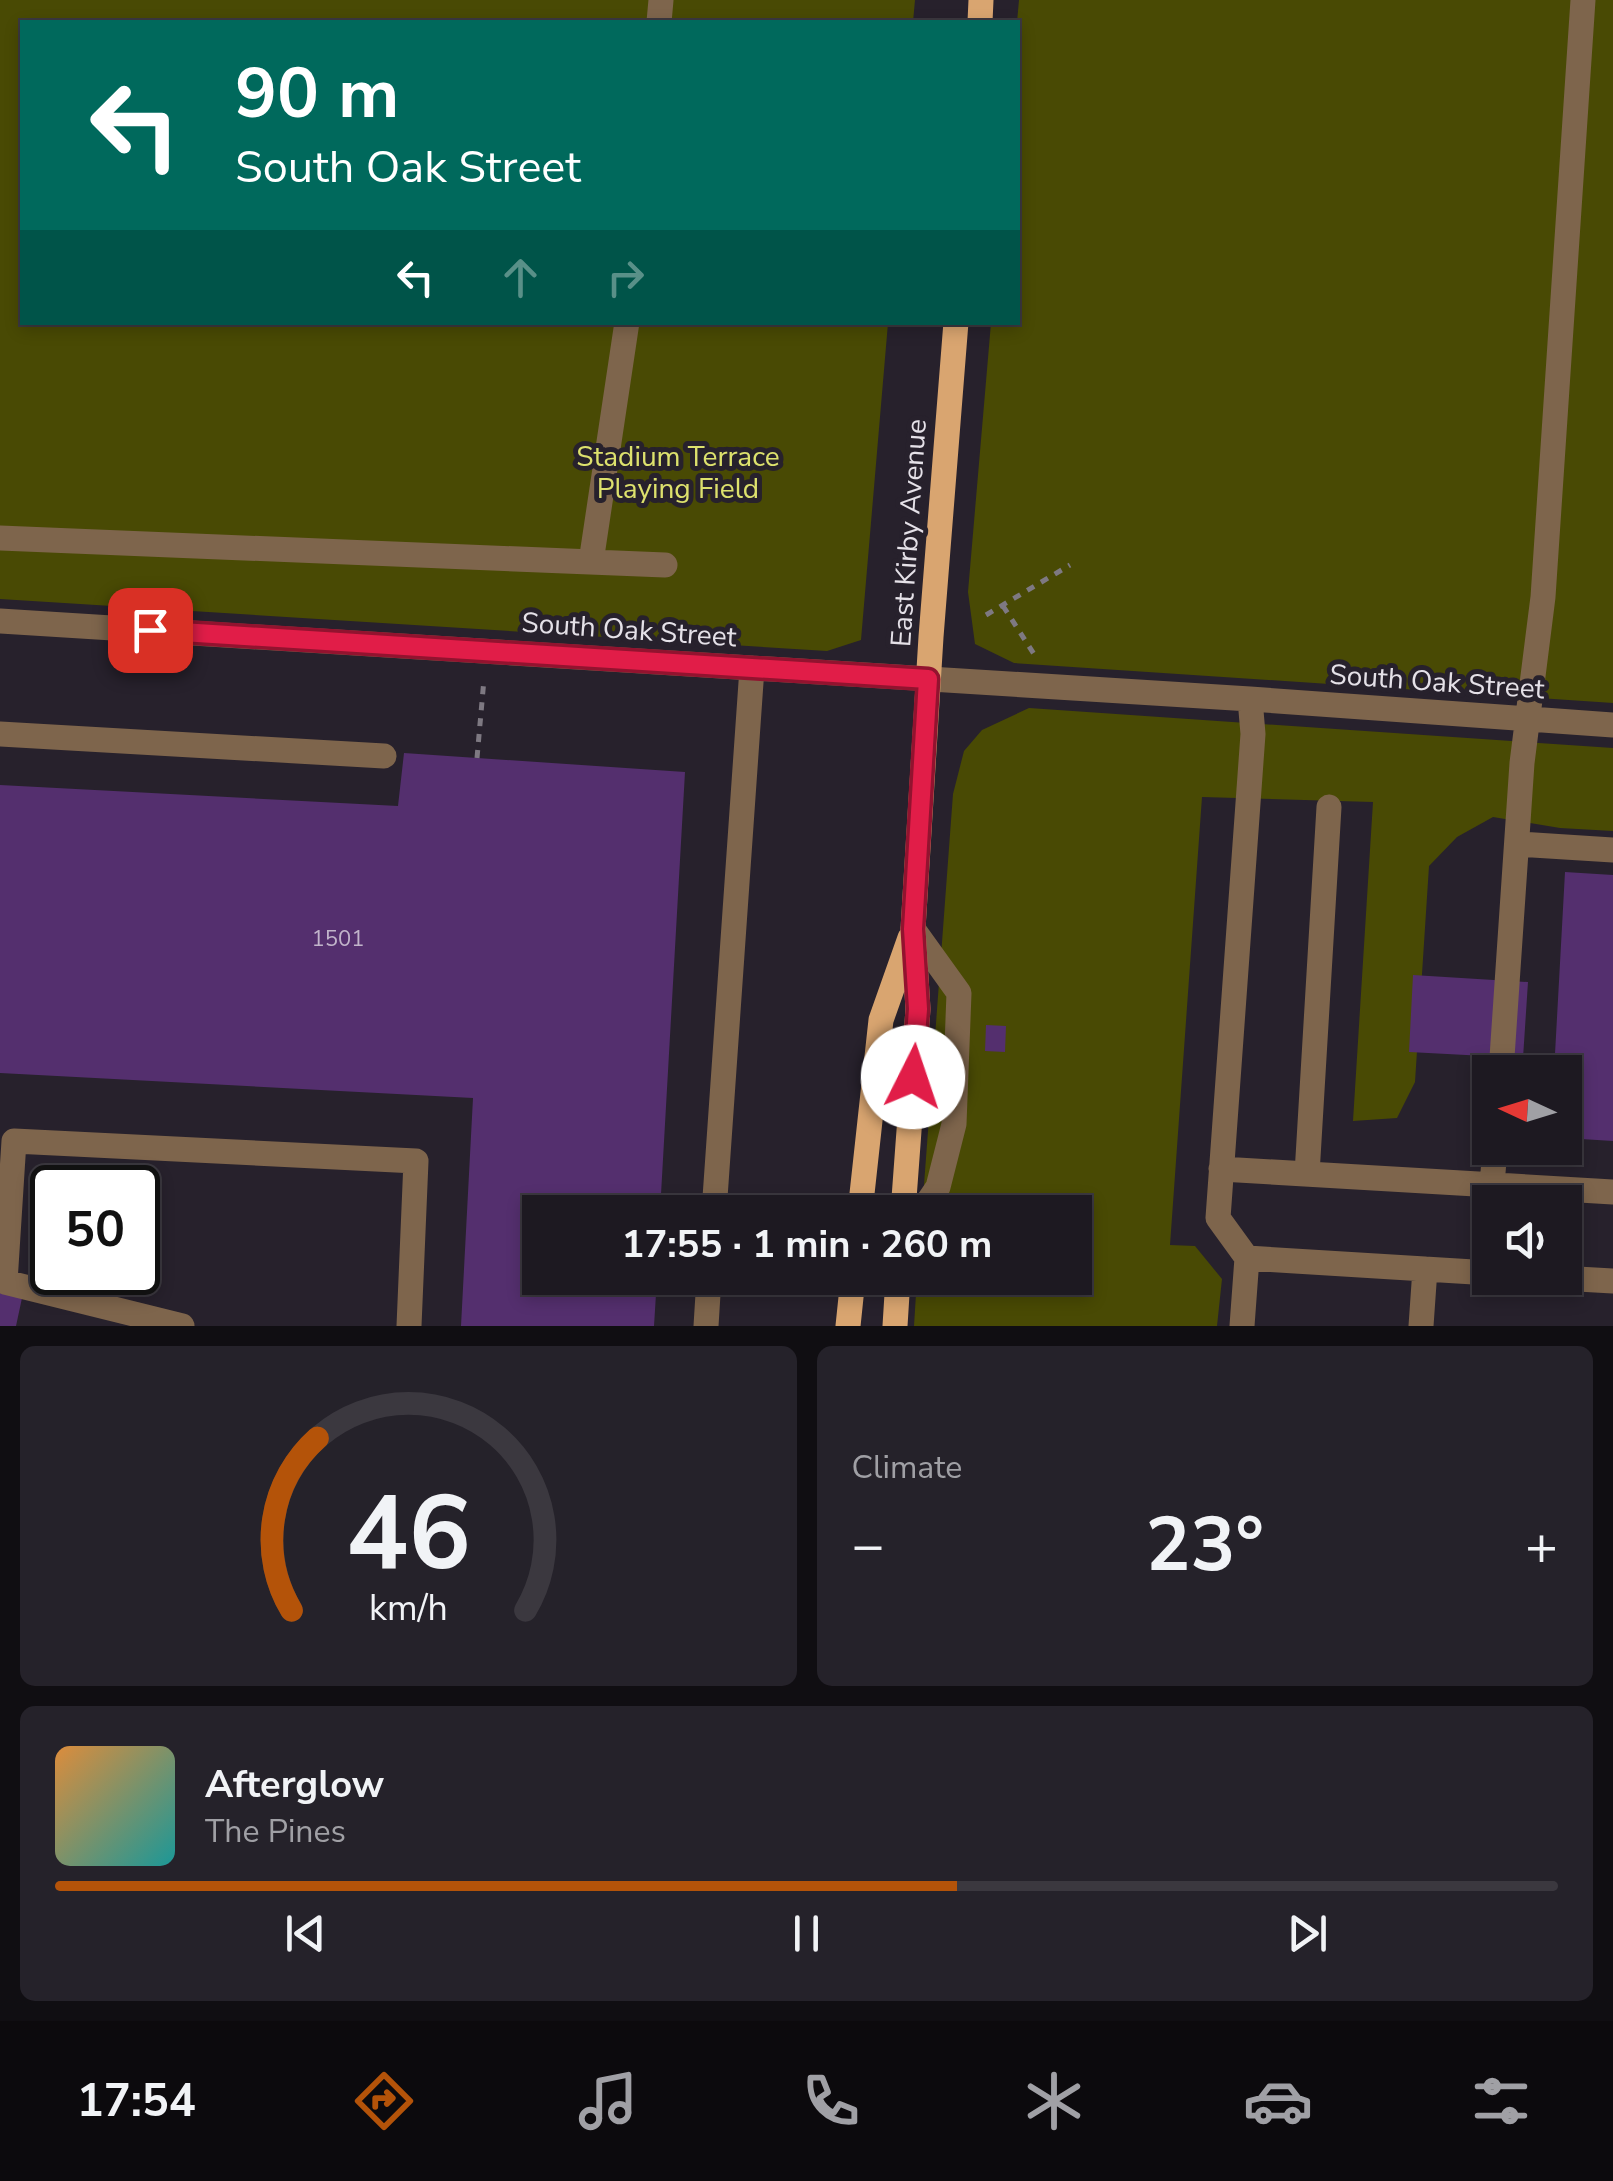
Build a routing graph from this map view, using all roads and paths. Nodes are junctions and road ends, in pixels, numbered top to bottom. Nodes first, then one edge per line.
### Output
1 (1583, 0) edge
2 (627, 325) edge
3 (956, 325) edge
4 (0, 538) edge
5 (591, 562) junction
6 (665, 565) dead end
7 (1070, 565) dead end
8 (1002, 605) junction
9 (986, 614) dead end
10 (0, 621) edge
11 (486, 651) junction
12 (1034, 654) dead end
13 (752, 668) junction
14 (928, 679) junction
15 (1250, 700) junction
16 (1528, 719) junction
17 (1613, 724) edge
18 (0, 734) edge
19 (384, 756) dead end
20 (477, 758) dead end
21 (1329, 807) dead end
22 (1518, 844) junction
23 (1613, 850) edge
24 (913, 929) junction
25 (1502, 1055) edge
26 (7, 1141) edge
27 (1494, 1165) edge
28 (1220, 1169) junction
29 (1307, 1174) junction
30 (1492, 1185) joint
31 (1582, 1190) edge
32 (1613, 1192) edge
33 (715, 1195) edge
34 (862, 1195) edge
35 (904, 1195) edge
36 (933, 1195) edge
37 (1247, 1258) junction
38 (1425, 1269) junction
39 (1472, 1272) edge
40 (1582, 1279) edge
41 (1613, 1281) edge
42 (708, 1295) edge
43 (851, 1295) edge
44 (897, 1295) edge
45 (182, 1326) edge
46 (409, 1326) edge
47 (706, 1326) edge
48 (848, 1326) edge
49 (895, 1326) edge
50 (1242, 1326) edge
51 (1421, 1326) edge

1 - 16 street
2 - 5 street
3 - 14 main road, East Kirby Avenue
4 - 5 street
5 - 6 street
7 - 8 path
8 - 9 path
8 - 12 path
10 - 11 street, South Oak Street
11 - 13 street, South Oak Street
11 - 20 path
13 - 14 street, South Oak Street
13 - 33 street
14 - 15 street, South Oak Street
14 - 24 main road, East Kirby Avenue
15 - 16 street, South Oak Street
15 - 28 street
16 - 17 street, South Oak Street
16 - 22 street
18 - 19 street
21 - 29 street
22 - 23 street
22 - 25 street
24 - 34 main road, East Kirby Avenue
24 - 35 main road, East Kirby Avenue
24 - 36 street
26 - 45 street
26 - 46 street
27 - 30 street
28 - 29 street
28 - 37 street
29 - 30 street
31 - 32 street
37 - 38 street
37 - 50 street
38 - 39 street
38 - 51 street
40 - 41 street
42 - 47 street
43 - 48 main road
44 - 49 main road

